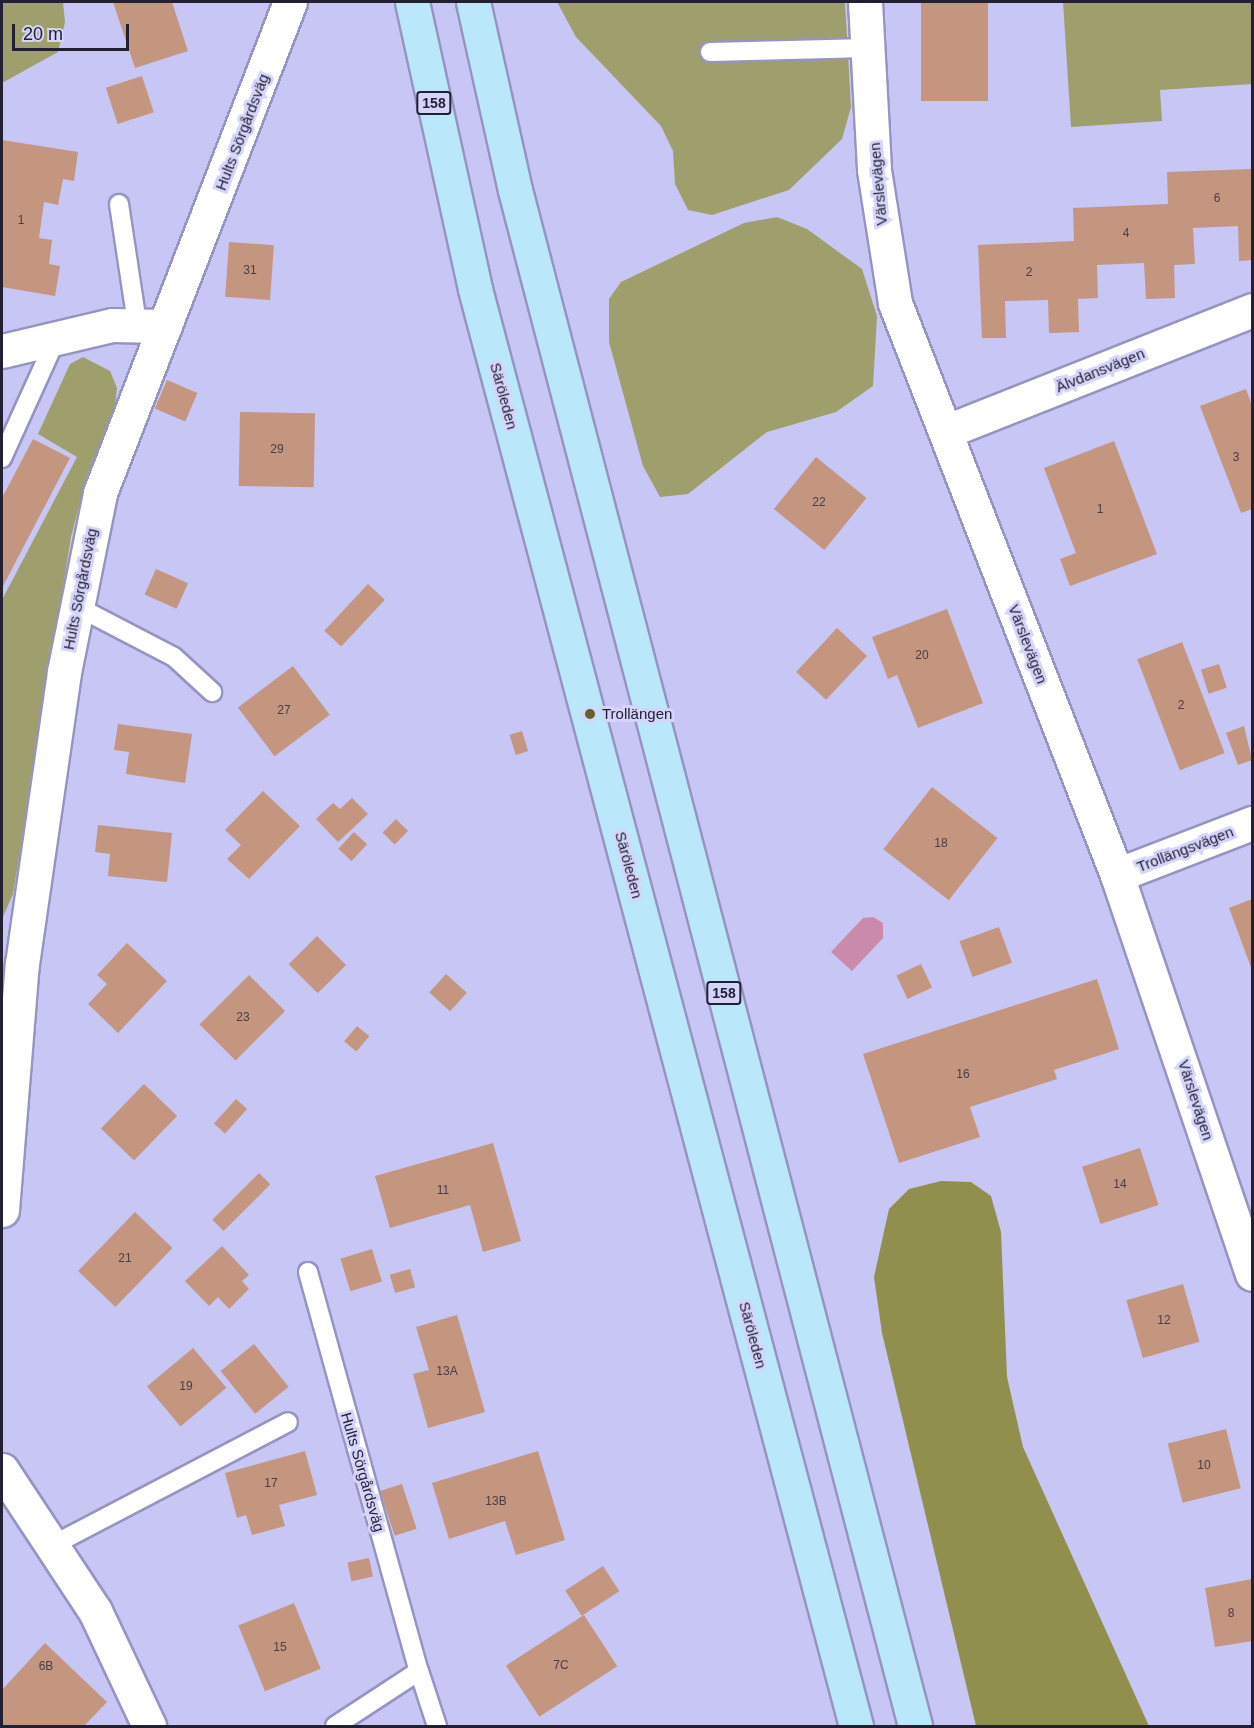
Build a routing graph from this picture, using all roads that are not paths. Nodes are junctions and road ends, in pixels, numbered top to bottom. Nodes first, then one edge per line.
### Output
1 (290, 2) edge
2 (412, 2) edge
3 (473, 2) edge
4 (865, 2) edge
5 (868, 48) junction
6 (710, 52) dead end
7 (118, 204) dead end
8 (1252, 310) edge
9 (151, 324) junction
10 (57, 337) junction
11 (2, 351) edge
12 (947, 431) junction
13 (2, 458) edge
14 (76, 606) junction
15 (212, 692) dead end
16 (1252, 823) edge
17 (1117, 875) junction
18 (12, 964) edge
19 (2, 1210) edge
20 (308, 1272) dead end
21 (1252, 1274) edge
22 (288, 1422) dead end
23 (2, 1470) edge
24 (53, 1545) junction
25 (419, 1671) junction
26 (149, 1726) edge
27 (335, 1726) edge
28 (437, 1726) edge
29 (856, 1726) edge
30 (915, 1726) edge

1 - 9 street, Hults Sörgårdsväg
2 - 29 main road, Säröleden / 158
3 - 30 main road, 158
4 - 5 street, Värslevägen
5 - 6 lane
5 - 12 street, Värslevägen
7 - 9 lane
8 - 12 street, Älvdansvägen
9 - 10 street
9 - 14 street, Hults Sörgårdsväg
10 - 11 street
10 - 13 lane
12 - 17 street, Värslevägen
14 - 15 lane
14 - 18 street, Hults Sörgårdsväg
16 - 17 street, Trollängsvägen
17 - 21 street, Värslevägen
18 - 19 street, Hults Sörgårdsväg
20 - 25 lane, Hults Sörgårdsväg
22 - 24 lane
23 - 24 street
24 - 26 street
25 - 27 lane
25 - 28 lane, Hults Sörgårdsväg

